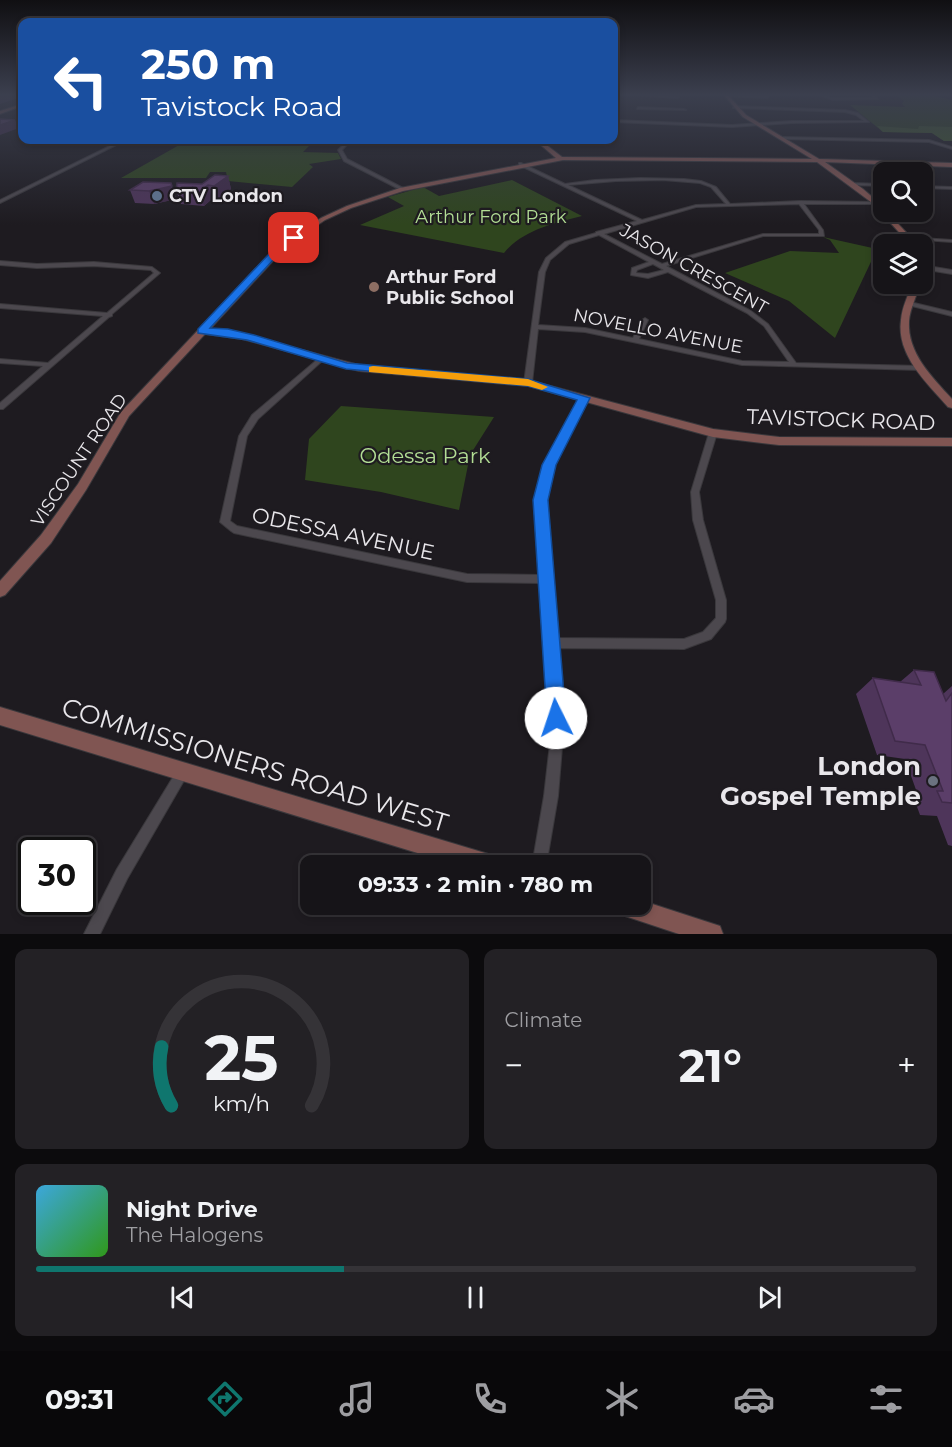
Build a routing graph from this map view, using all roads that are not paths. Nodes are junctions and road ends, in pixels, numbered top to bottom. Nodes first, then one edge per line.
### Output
1 (783, 138) joint
2 (116, 144) edge
3 (345, 144) edge
4 (542, 144) edge
5 (952, 148) edge
6 (560, 158) junction
7 (816, 161) junction
8 (520, 164) junction
9 (952, 165) edge
10 (852, 184) junction
11 (564, 185) junction
12 (873, 185) edge
13 (933, 187) edge
14 (952, 188) edge
15 (402, 189) junction
16 (873, 201) edge
17 (0, 202) edge
18 (800, 202) junction
19 (728, 203) junction
20 (873, 203) edge
21 (639, 221) junction
22 (894, 222) edge
23 (598, 233) junction
24 (905, 234) edge
25 (933, 241) edge
26 (952, 241) edge
27 (653, 262) junction
28 (0, 263) edge
29 (665, 268) junction
30 (933, 269) edge
31 (952, 272) edge
32 (913, 294) edge
33 (910, 304) junction
34 (0, 306) edge
35 (952, 314) edge
36 (110, 315) junction
37 (645, 320) dead end
38 (535, 327) junction
39 (202, 331) junction
40 (635, 340) junction
41 (320, 360) junction
42 (0, 361) edge
43 (794, 364) junction
44 (50, 365) junction
45 (920, 368) junction
46 (528, 383) junction
47 (584, 398) junction
48 (952, 405) edge
49 (0, 407) edge
50 (713, 433) junction
51 (952, 442) edge
52 (545, 579) junction
53 (0, 591) edge
54 (549, 643) junction
55 (0, 716) edge
56 (182, 773) junction
57 (458, 855) edge
58 (541, 855) edge
59 (651, 914) edge
60 (92, 934) edge
61 (712, 934) edge

1 - 5 street
1 - 7 street
2 - 17 street
3 - 15 street
4 - 6 street
6 - 7 street, VISCOUNT ROAD
6 - 8 street, VISCOUNT ROAD
7 - 9 street, VISCOUNT ROAD
7 - 10 street
8 - 11 street
8 - 15 street, VISCOUNT ROAD
10 - 12 street
10 - 16 street
11 - 19 street
11 - 21 street
13 - 14 street
15 - 39 street, VISCOUNT ROAD
18 - 19 street
18 - 20 street
18 - 29 street
19 - 21 street
21 - 23 street
22 - 24 street
23 - 27 street, JASON CRESCENT
23 - 38 street
25 - 26 street
27 - 29 street, JASON CRESCENT
27 - 29 street
28 - 36 street
29 - 43 street, JASON CRESCENT
30 - 31 street
32 - 33 street
33 - 35 street
33 - 45 street
34 - 36 street
36 - 44 street
37 - 40 street
38 - 40 street, NOVELLO AVENUE
38 - 46 street
39 - 41 street, TAVISTOCK ROAD
39 - 53 street, VISCOUNT ROAD
40 - 43 street, NOVELLO AVENUE
41 - 46 street, TAVISTOCK ROAD
41 - 52 street, ODESSA AVENUE
42 - 44 street
43 - 45 street, NOVELLO AVENUE
44 - 49 street
45 - 48 street
46 - 47 street, TAVISTOCK ROAD
47 - 50 street, TAVISTOCK ROAD
47 - 52 street
50 - 51 street, TAVISTOCK ROAD
50 - 54 street
52 - 54 street
54 - 58 street
55 - 56 street, COMMISSIONERS ROAD WEST
56 - 57 street, COMMISSIONERS ROAD WEST
56 - 60 street
59 - 61 street

